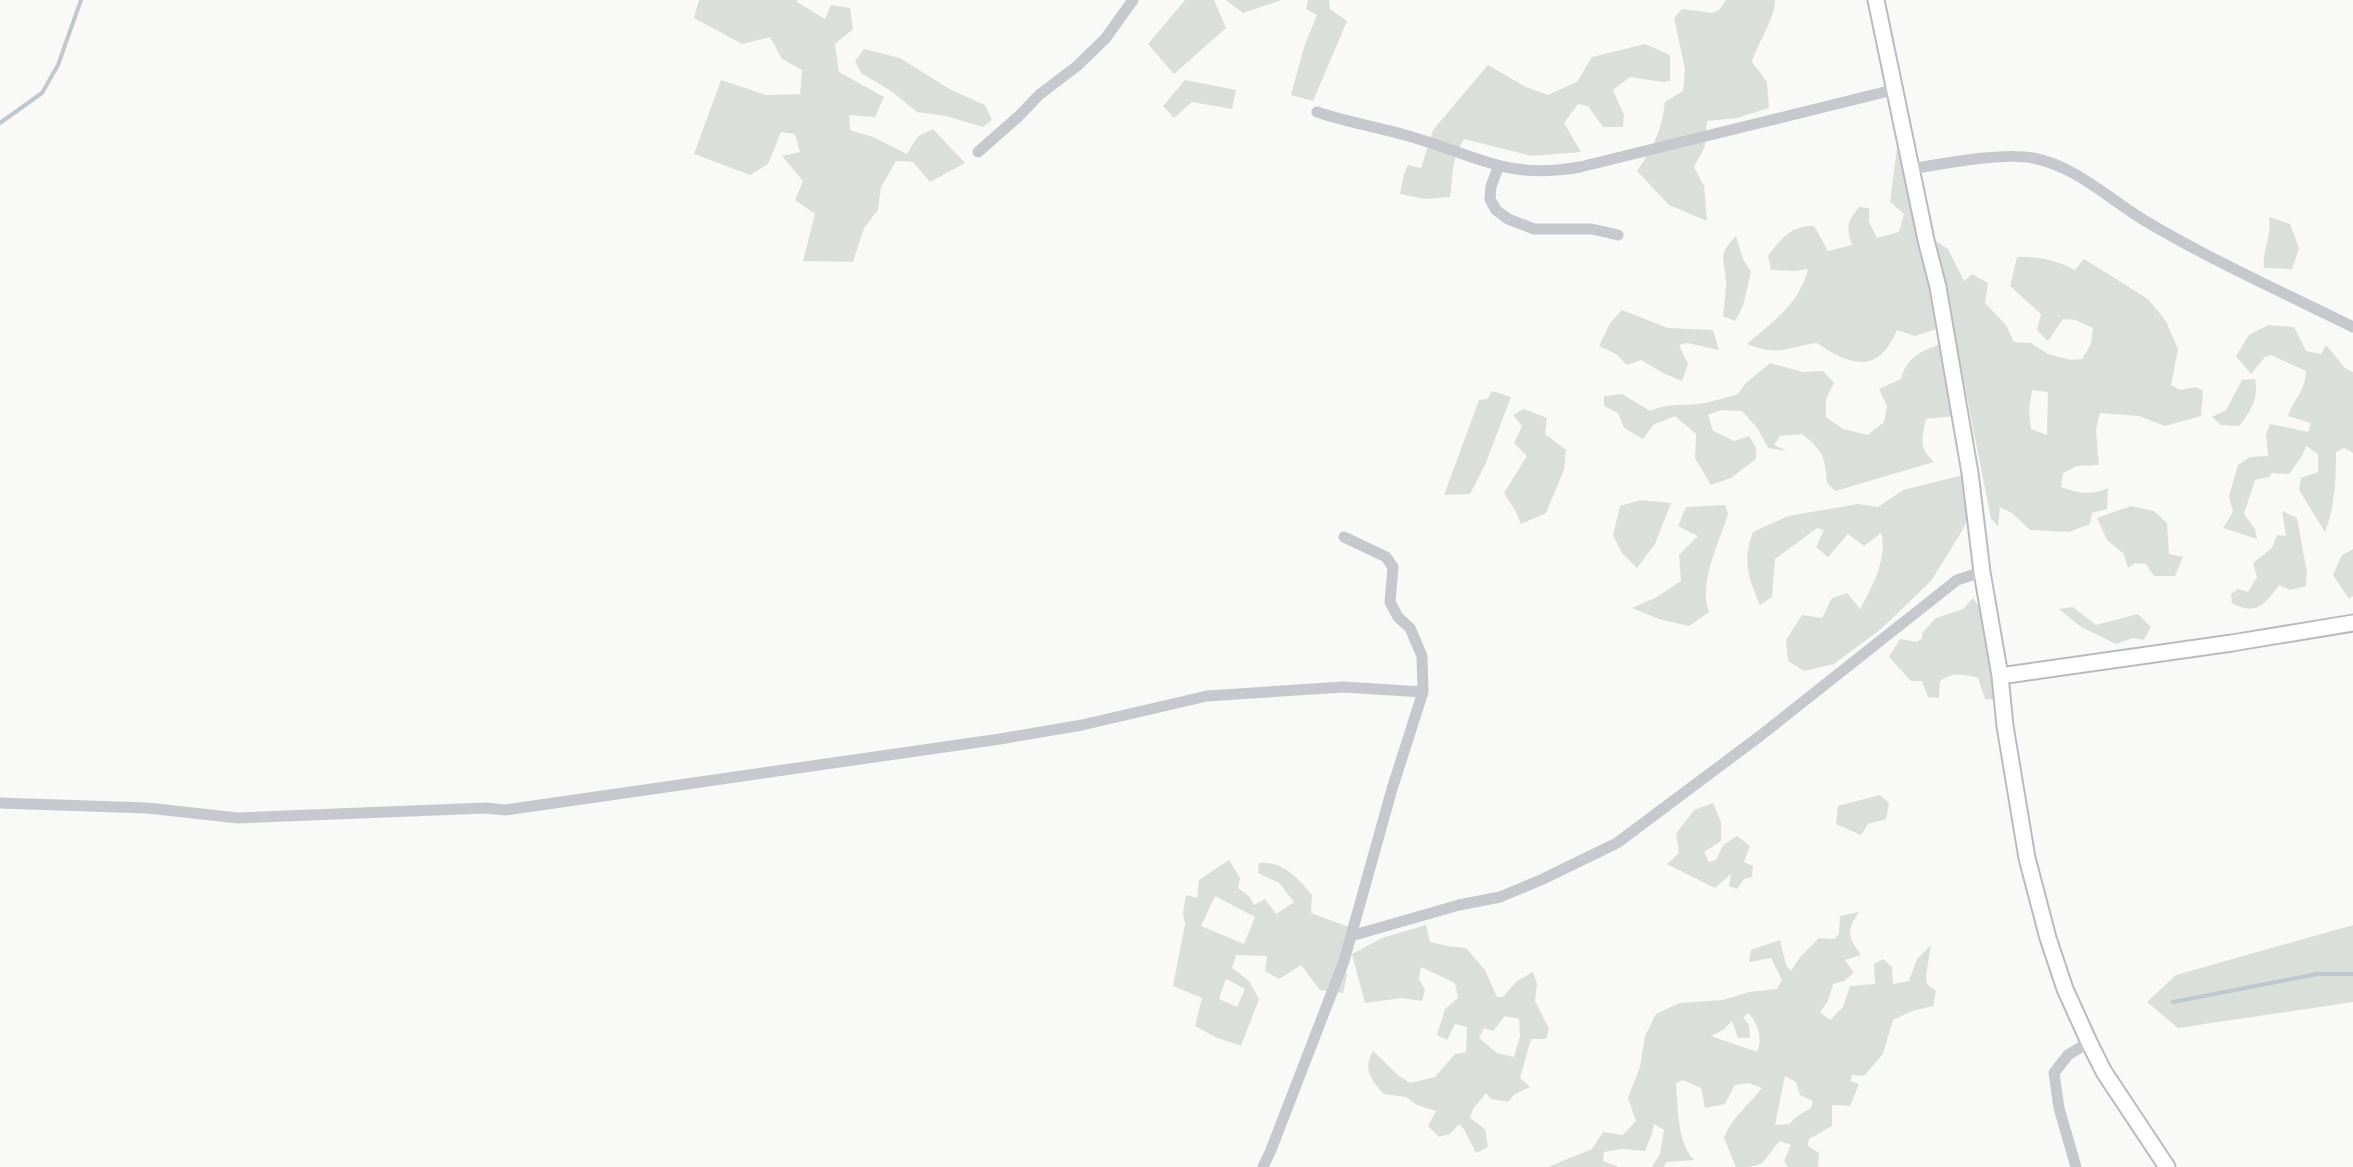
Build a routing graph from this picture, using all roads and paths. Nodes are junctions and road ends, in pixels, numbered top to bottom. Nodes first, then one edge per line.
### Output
1 (1134, 0) edge
2 (1876, 0) edge
3 (1893, 90) junction
4 (1318, 112) dead end
5 (978, 152) dead end
6 (1498, 168) junction
7 (1910, 168) junction
8 (1618, 235) dead end
9 (2353, 326) edge
10 (1344, 537) dead end
11 (1982, 572) junction
12 (2353, 624) edge
13 (2000, 676) junction
14 (1423, 692) junction
15 (0, 804) edge
16 (1352, 936) junction
17 (2089, 1042) junction
18 (1263, 1167) edge
19 (2076, 1167) edge
20 (2167, 1167) edge

1 - 5 street
2 - 3 street
3 - 6 street
3 - 7 street
4 - 6 street
6 - 8 street
7 - 9 street
7 - 11 street
10 - 14 street
11 - 13 street
11 - 16 street
12 - 13 street
13 - 17 street
14 - 15 street
14 - 16 street
16 - 18 street
17 - 19 street
17 - 20 street

